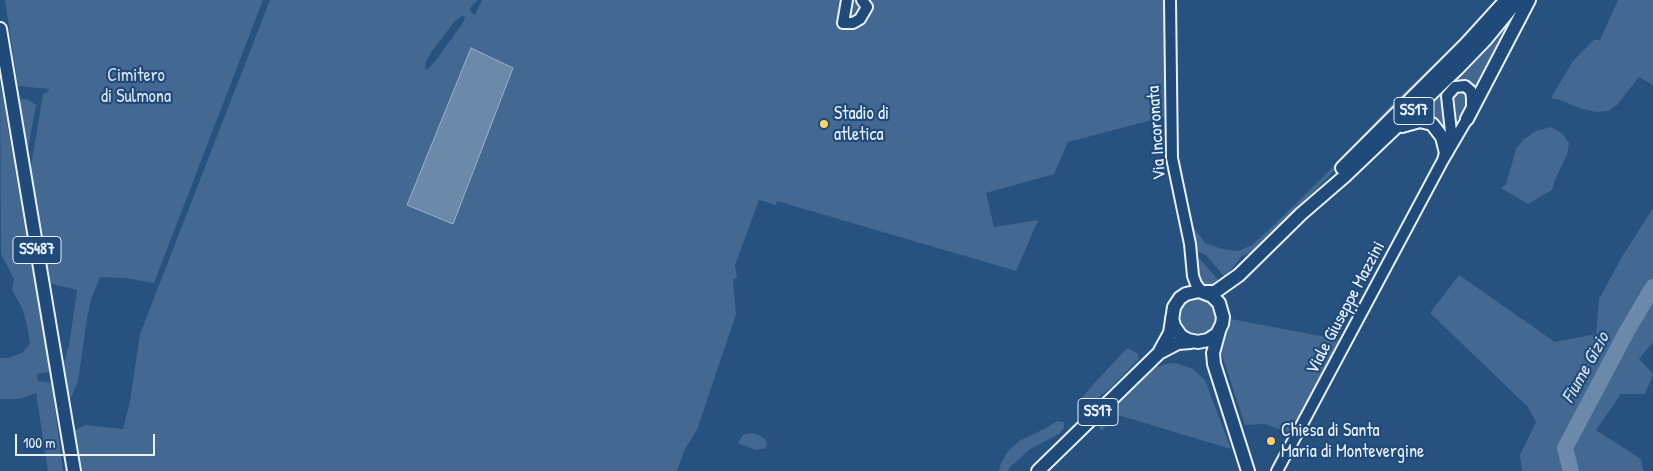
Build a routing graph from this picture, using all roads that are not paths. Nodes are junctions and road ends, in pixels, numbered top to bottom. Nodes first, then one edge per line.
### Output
1 (847, 0) edge
2 (862, 0) edge
3 (1170, 0) edge
4 (1506, 0) edge
5 (1518, 0) edge
6 (1529, 0) edge
7 (0, 29) edge
8 (1467, 119) junction
9 (1395, 129) junction
10 (1444, 157) junction
11 (1301, 214) junction
12 (1191, 263) junction
13 (1233, 281) junction
14 (1204, 292) junction
15 (1183, 296) junction
16 (1222, 310) junction
17 (1172, 318) junction
18 (1219, 331) junction
19 (1193, 342) junction
20 (1159, 353) junction
21 (1214, 364) junction
22 (74, 471) edge
23 (1038, 471) edge
24 (1248, 471) edge
25 (1277, 471) edge

1 - 2 street
3 - 12 street, Via Incoronata
4 - 11 main road, SS17
5 - 9 main road, SS17
6 - 8 main road
7 - 22 main road, SS487
8 - 10 street, Viale Giuseppe Mazzini
8 - 10 street, Viale Giuseppe Mazzini
9 - 10 main road
9 - 11 main road, SS17
10 - 25 street, Viale Giuseppe Mazzini
11 - 13 main road, SS17
12 - 14 street, Via Incoronata
12 - 15 street, Via Incoronata
13 - 14 main road, SS17
13 - 16 main road, SS17
14 - 15 main road
14 - 16 main road
15 - 17 main road
16 - 18 main road
17 - 19 main road
17 - 20 main road, SS17
18 - 19 main road
18 - 21 main road
19 - 20 main road, SS17
19 - 21 main road
20 - 23 main road, SS17
21 - 24 main road

